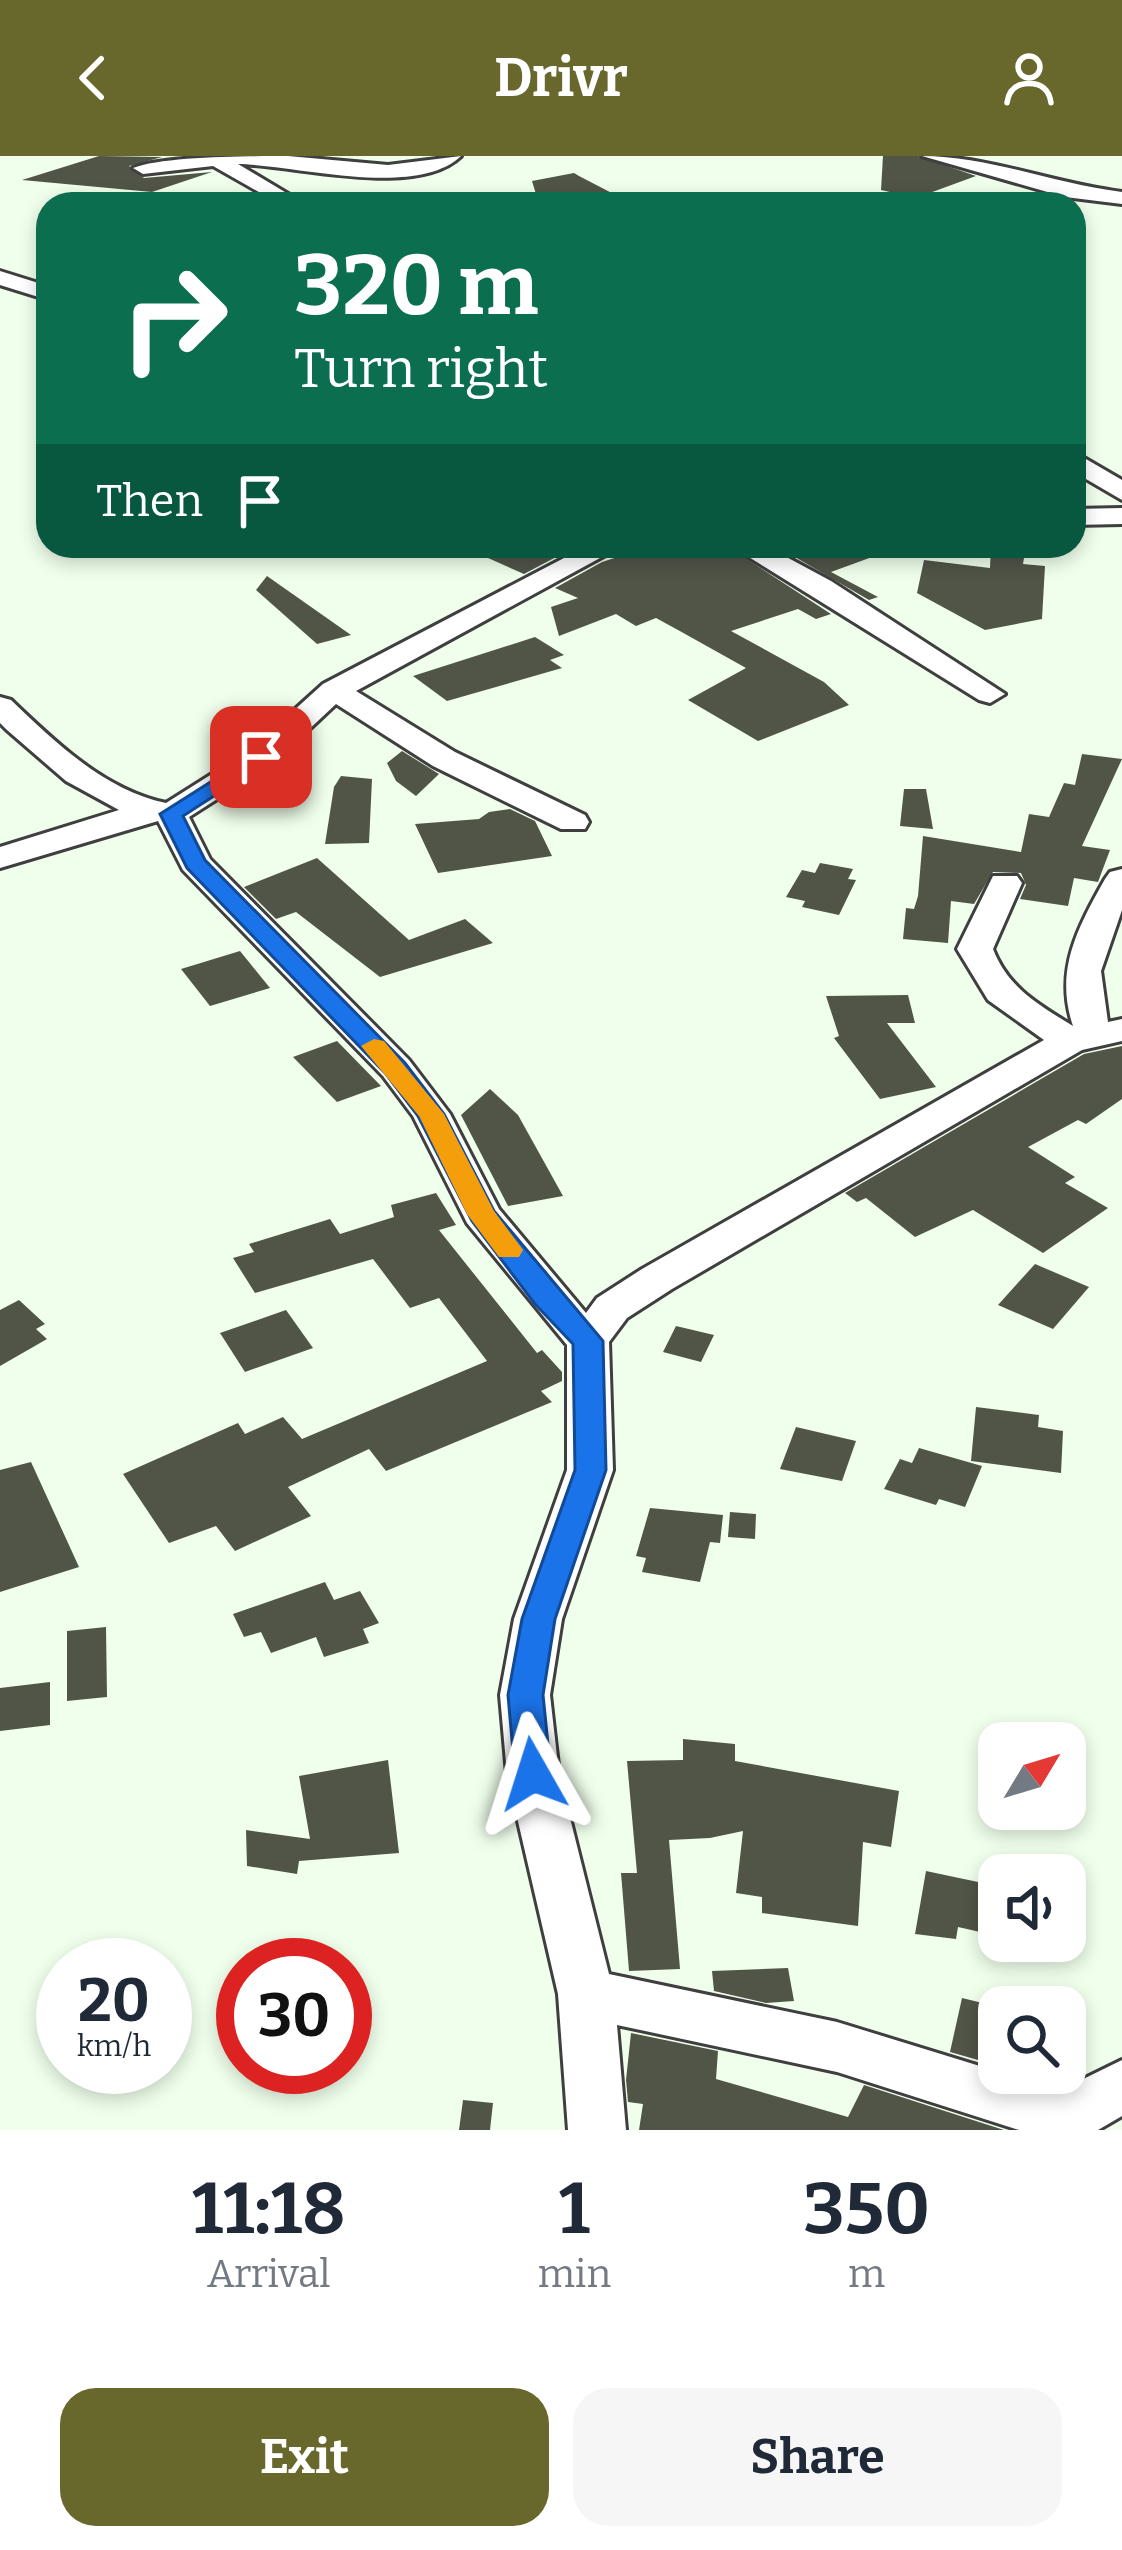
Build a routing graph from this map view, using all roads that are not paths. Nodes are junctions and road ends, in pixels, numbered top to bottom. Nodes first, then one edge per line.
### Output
1 (452, 156) edge
2 (932, 156) edge
3 (205, 159) edge
4 (143, 168) dead end
5 (1020, 170) edge
6 (271, 192) edge
7 (998, 192) edge
8 (1073, 192) edge
9 (1086, 194) edge
10 (1122, 198) edge
11 (0, 278) edge
12 (36, 289) edge
13 (1086, 468) edge
14 (1122, 492) edge
15 (1122, 516) edge
16 (1086, 517) edge
17 (585, 558) edge
18 (767, 558) edge
19 (334, 690) junction
20 (990, 694) dead end
21 (0, 706) edge
22 (161, 813) junction
23 (573, 822) dead end
24 (0, 858) edge
25 (1122, 879) edge
26 (1005, 883) dead end
27 (1095, 1034) edge
28 (588, 1341) junction
29 (586, 1994) junction
30 (1122, 2086) edge
31 (597, 2130) edge

1 - 3 street
2 - 5 street
3 - 4 street
3 - 6 street
5 - 7 street
5 - 8 street
9 - 10 street
11 - 12 street
13 - 14 street
15 - 16 street
17 - 19 street
18 - 20 street
19 - 22 street
19 - 23 street
21 - 22 street
22 - 24 street
22 - 28 street
25 - 27 street
26 - 27 street
27 - 28 street
28 - 29 street
29 - 30 street
29 - 31 street

